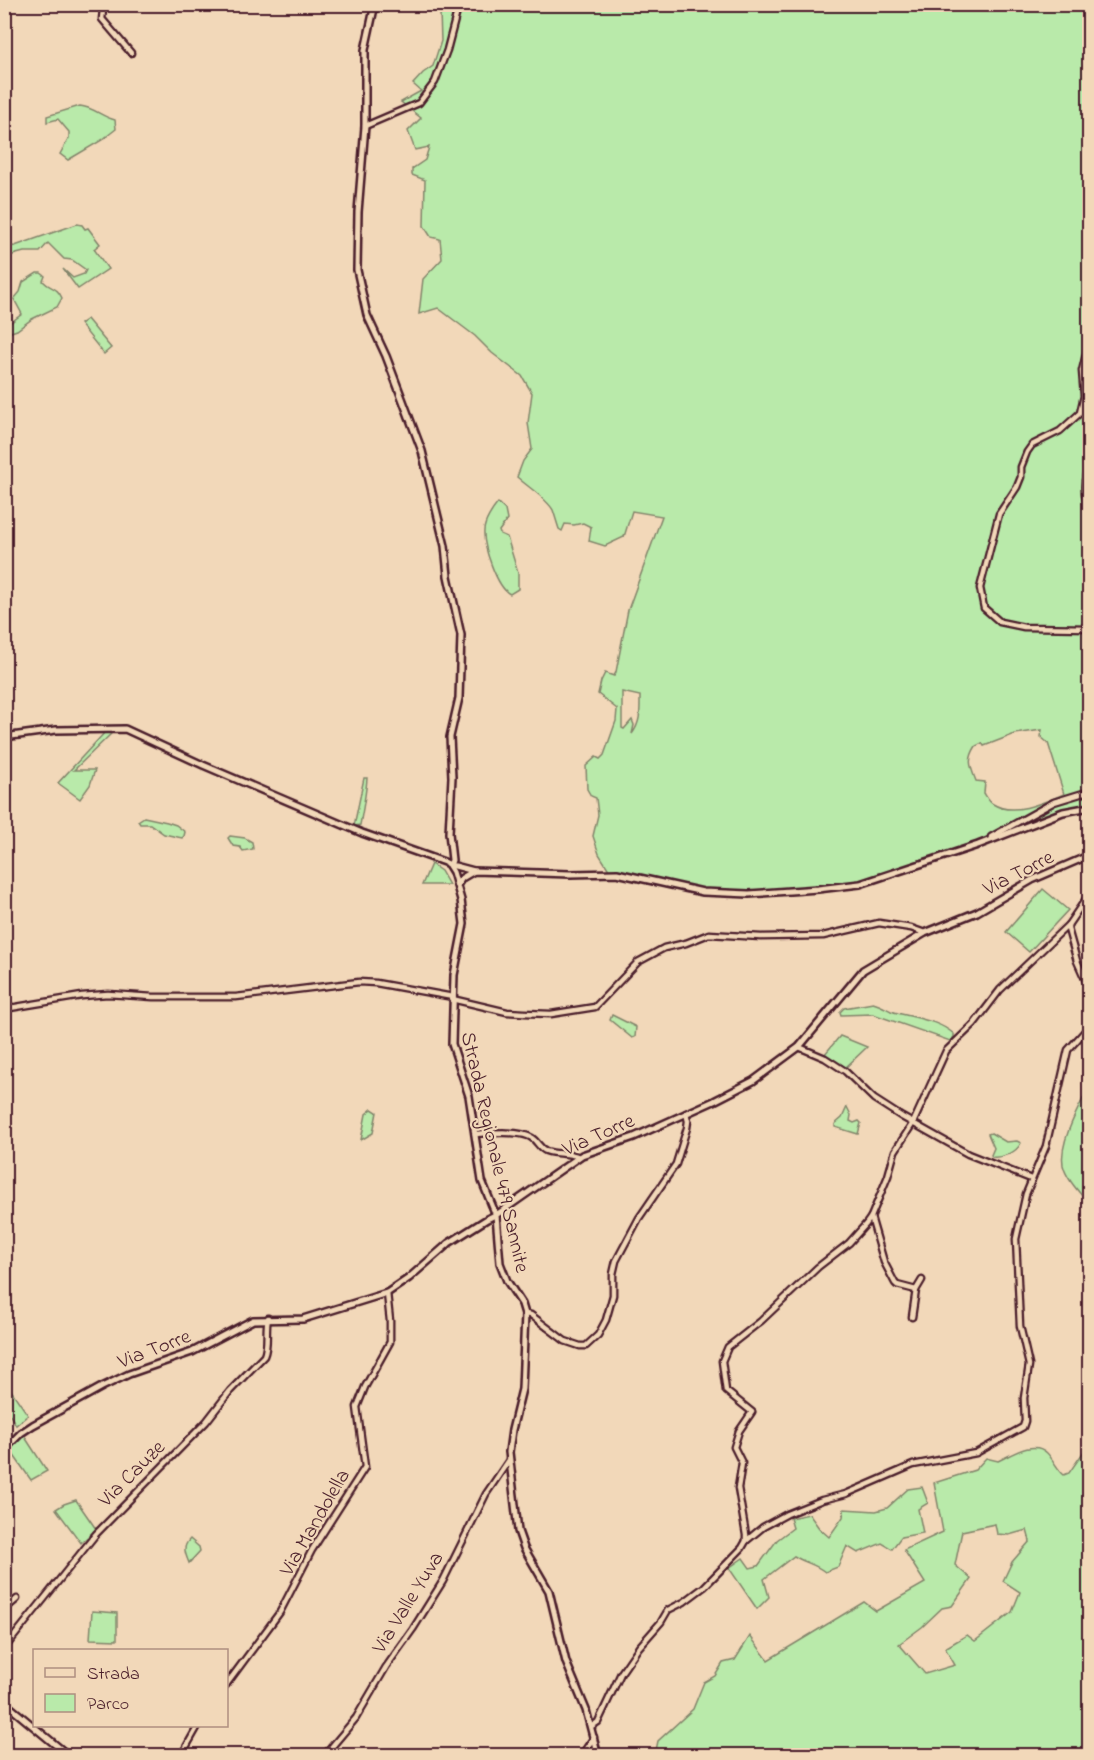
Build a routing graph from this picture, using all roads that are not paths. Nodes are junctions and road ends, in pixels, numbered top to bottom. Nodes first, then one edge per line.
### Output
1 (111, 4) edge
2 (375, 4) edge
3 (459, 4) edge
4 (132, 53) dead end
5 (365, 126) junction
6 (1089, 338) edge
7 (1089, 460) edge
8 (1089, 512) edge
9 (1089, 628) edge
10 (4, 737) edge
11 (1089, 791) edge
12 (1089, 807) edge
13 (991, 840) junction
14 (1089, 855) edge
15 (450, 867) junction
16 (474, 871) junction
17 (457, 885) junction
18 (1089, 893) edge
19 (1088, 900) edge
20 (1068, 925) junction
21 (925, 933) junction
22 (1089, 990) edge
23 (452, 998) junction
24 (4, 1009) edge
25 (1089, 1022) edge
26 (799, 1047) junction
27 (686, 1113) junction
28 (913, 1123) junction
29 (476, 1134) junction
30 (579, 1157) junction
31 (1031, 1179) junction
32 (496, 1215) junction
33 (871, 1216) junction
34 (922, 1280) dead end
35 (916, 1290) junction
36 (387, 1293) junction
37 (525, 1314) junction
38 (912, 1317) dead end
39 (268, 1318) junction
40 (4, 1450) edge
41 (509, 1460) junction
42 (746, 1541) junction
43 (17, 1599) dead end
44 (4, 1610) edge
45 (4, 1649) edge
46 (228, 1682) edge
47 (4, 1702) edge
48 (33, 1726) edge
49 (592, 1726) junction
50 (35, 1727) edge
51 (197, 1727) edge
52 (594, 1737) junction
53 (69, 1755) edge
54 (181, 1755) edge
55 (324, 1755) edge
56 (581, 1755) edge
57 (598, 1755) edge

1 - 4 street
2 - 5 main road
3 - 5 street
5 - 15 main road
6 - 9 street
7 - 8 street
10 - 15 main road
11 - 13 street
12 - 13 main road
13 - 16 main road
14 - 21 main road, Via Torre
15 - 16 main road
15 - 17 main road, Strada Regionale 479 Sannite
16 - 17 main road
17 - 23 main road, Strada Regionale 479 Sannite
18 - 19 street
19 - 20 street
20 - 22 street
20 - 28 street
21 - 23 street
21 - 26 main road, Via Torre
23 - 24 street
23 - 29 main road, Strada Regionale 479 Sannite
25 - 31 street
26 - 27 main road, Via Torre
26 - 28 street
27 - 30 main road, Via Torre
27 - 37 street
28 - 31 street
28 - 33 street
29 - 30 street
29 - 32 main road, Strada Regionale 479 Sannite
30 - 32 main road, Via Torre
31 - 42 street
32 - 36 main road, Via Torre
32 - 37 main road, Strada Regionale 479 Sannite
33 - 35 street
33 - 42 street
34 - 35 street
35 - 38 street
36 - 39 main road, Via Torre
36 - 46 street, Via Mandolella
37 - 41 main road, Strada Regionale 479 Sannite
39 - 40 main road, Via Torre
39 - 45 street, Via Cauze
41 - 49 main road, Strada Regionale 479 Sannite
41 - 55 street, Via Valle Yuva
42 - 49 street
43 - 44 street
47 - 48 main road
49 - 52 main road, Strada Regionale 479 Sannite
50 - 53 main road
51 - 54 street
52 - 56 street
52 - 57 main road, Strada Regionale 479 Sannite

